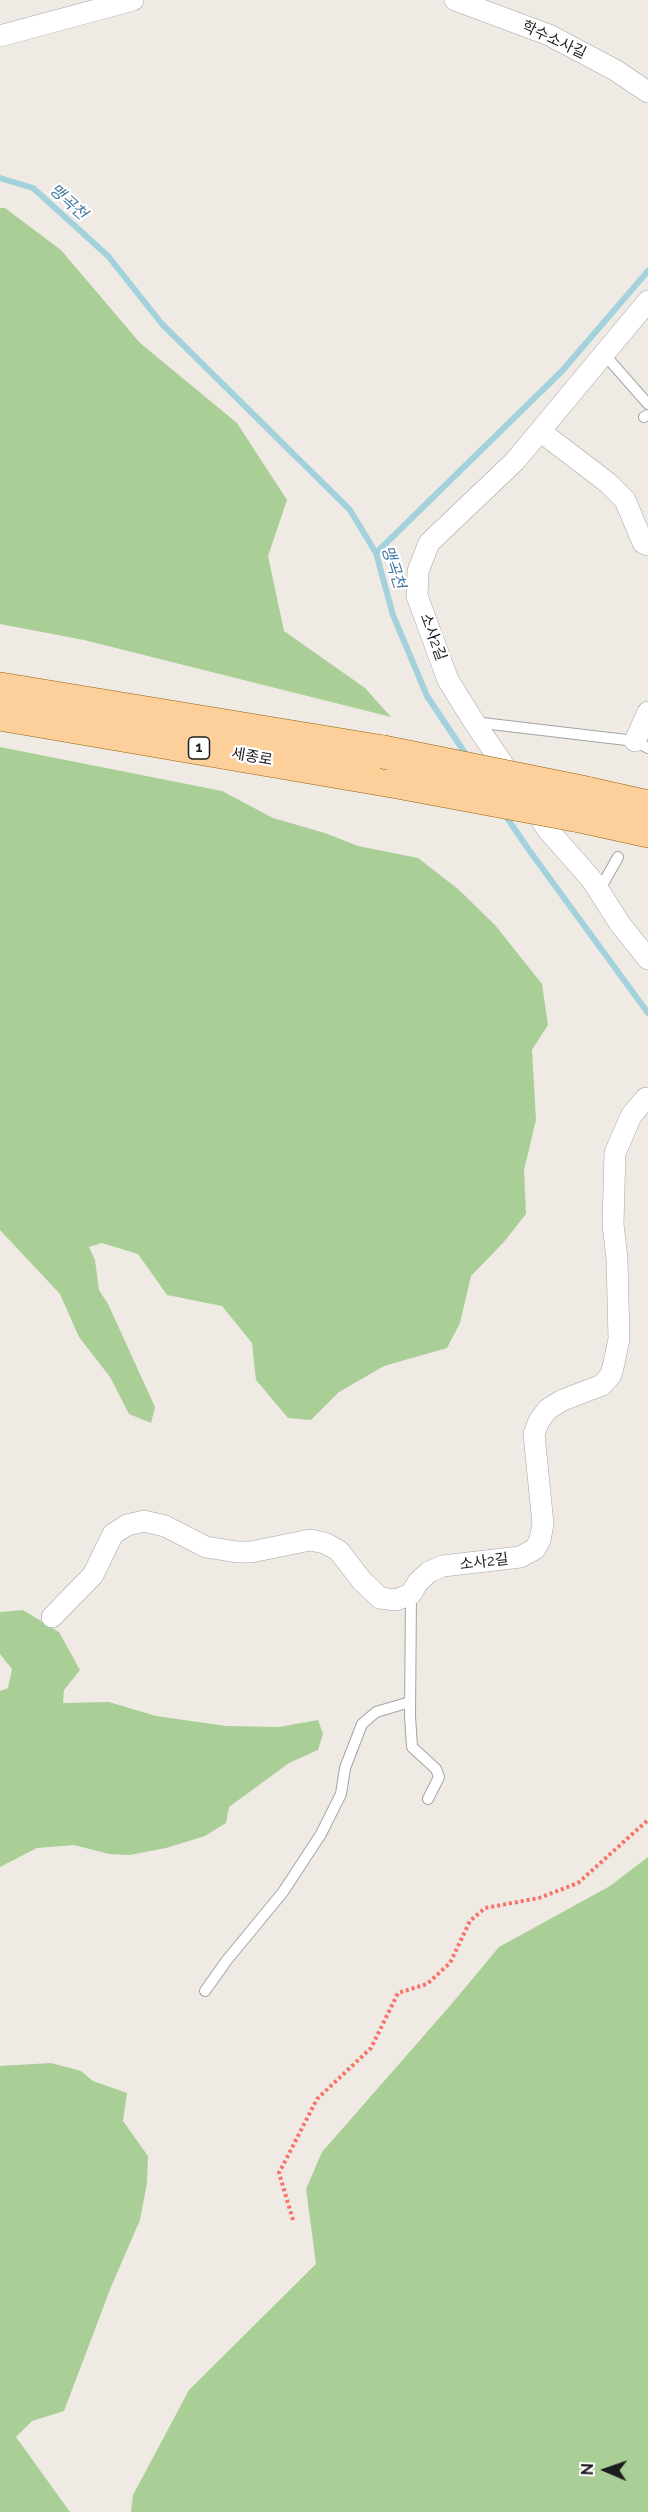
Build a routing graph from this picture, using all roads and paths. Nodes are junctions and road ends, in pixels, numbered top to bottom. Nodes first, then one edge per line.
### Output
1 (133, 0) edge
2 (455, 0) edge
3 (0, 36) edge
4 (648, 92) edge
5 (648, 301) edge
6 (604, 354) junction
7 (648, 404) edge
8 (540, 431) junction
9 (648, 545) edge
10 (0, 689) edge
11 (648, 712) edge
12 (0, 714) edge
13 (474, 722) junction
14 (641, 745) edge
15 (580, 804) junction
16 (648, 807) edge
17 (648, 831) edge
18 (618, 857) dead end
19 (599, 891) junction
20 (648, 959) edge
21 (647, 1099) edge
22 (411, 1594) junction
23 (52, 1617) dead end
24 (410, 1702) junction
25 (428, 1799) dead end
26 (648, 1820) edge
27 (205, 1991) dead end
28 (293, 2220) dead end

1 - 3 street
2 - 4 street, 학수소사길
5 - 6 street, 소사2길
6 - 7 lane
6 - 8 street, 소사2길
8 - 9 street
8 - 13 street, 소사2길
10 - 15 main road, 세종로 / 1, bridge
11 - 14 street
12 - 15 main road, 세종로 / 1, bridge
13 - 14 lane
13 - 19 street, 소사2길
15 - 16 main road, 1
15 - 17 main road, 1
18 - 19 lane
19 - 20 street, 소사2길
21 - 22 street, 소사2길
22 - 23 street
22 - 24 lane
24 - 25 lane
24 - 27 lane
26 - 28 path

